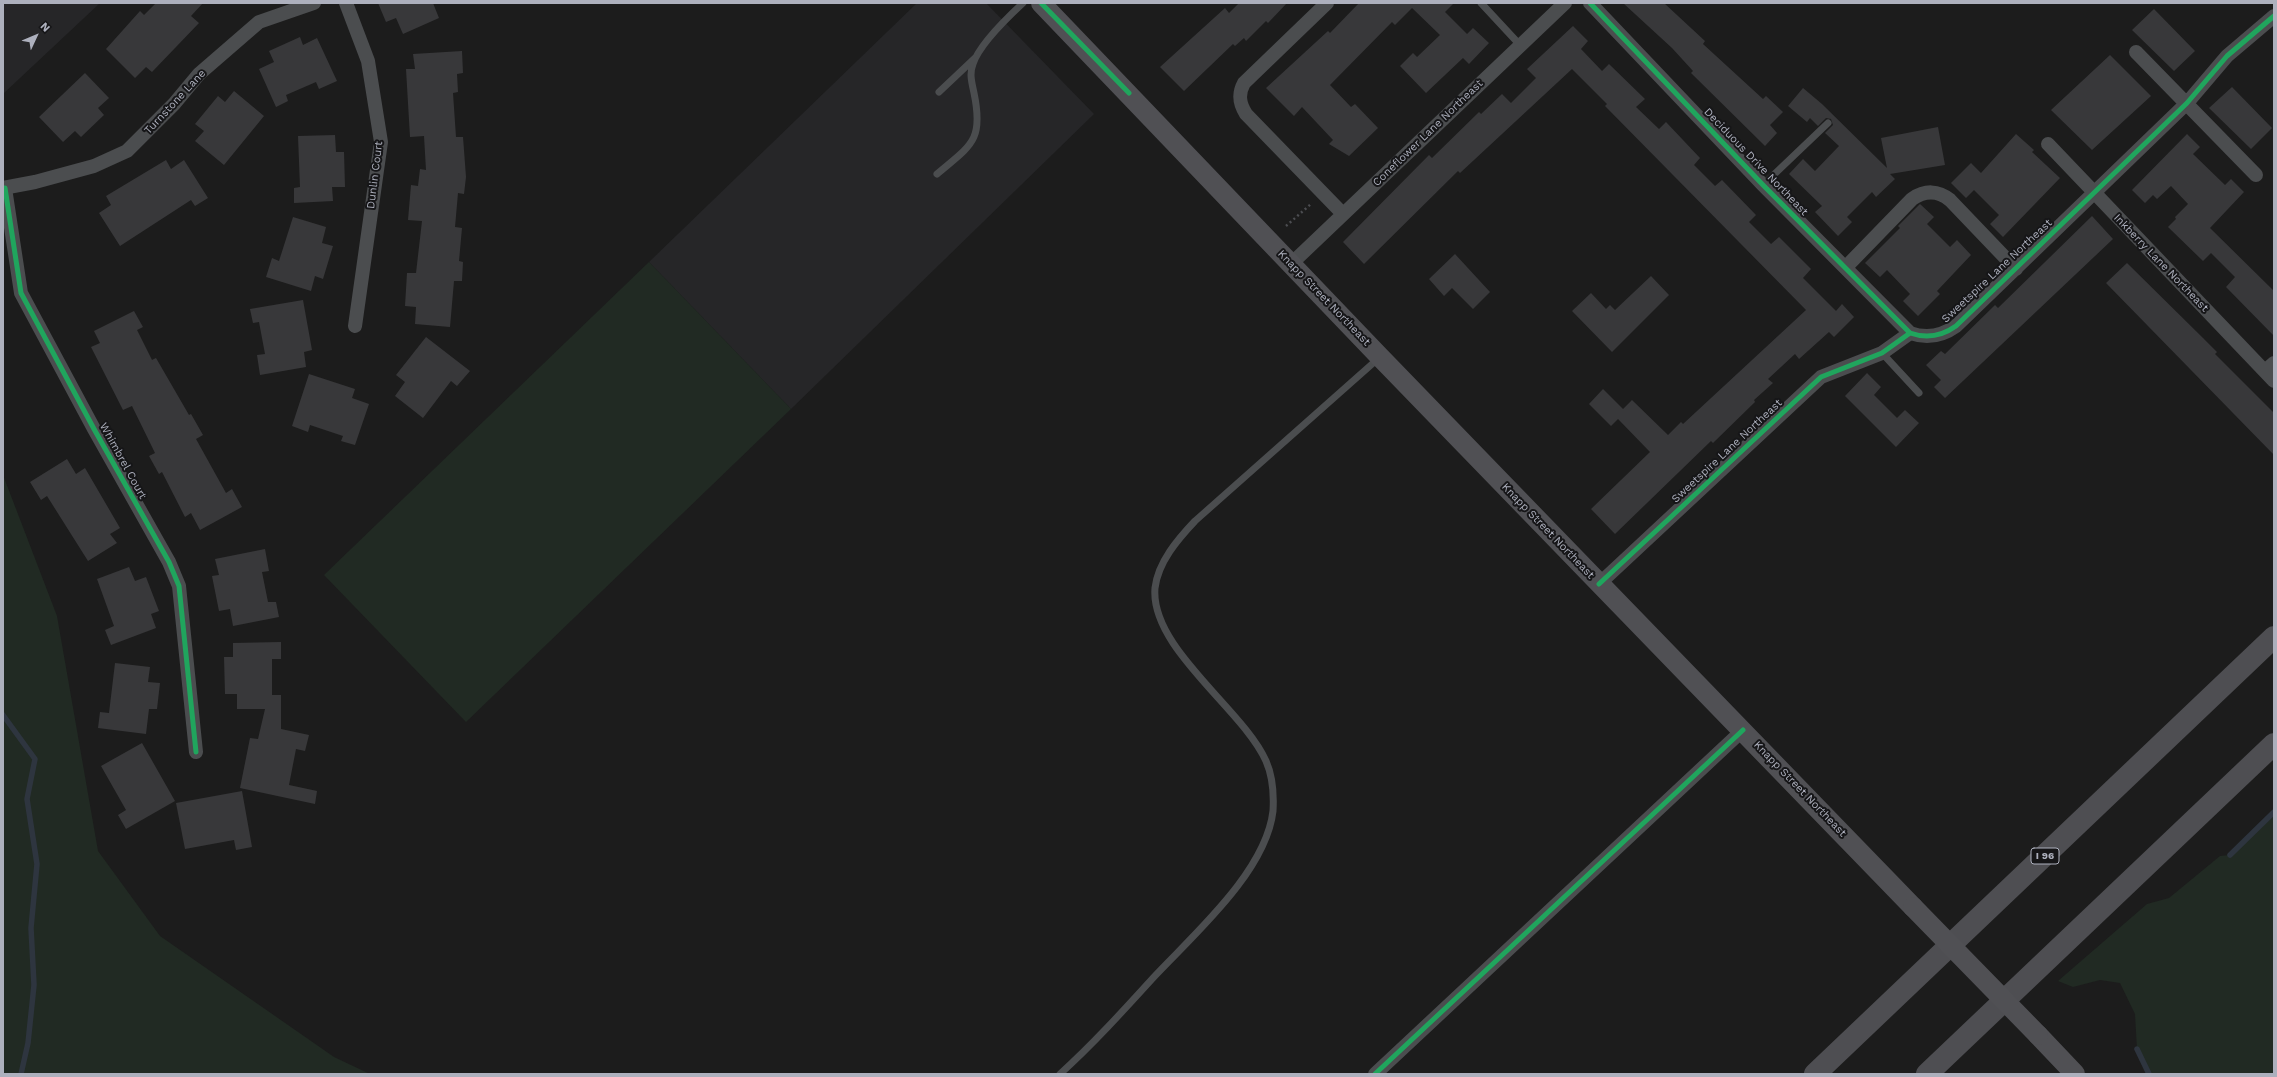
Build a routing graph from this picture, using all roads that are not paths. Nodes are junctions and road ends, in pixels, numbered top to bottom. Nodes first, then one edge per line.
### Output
1 (314, 3) edge
2 (346, 3) edge
3 (1023, 3) edge
4 (1042, 3) edge
5 (1327, 3) edge
6 (1481, 3) edge
7 (1565, 3) edge
8 (1590, 3) edge
9 (2274, 16) edge
10 (1520, 45) junction
11 (2136, 52) dead end
12 (977, 55) junction
13 (939, 92) dead end
14 (2187, 103) junction
15 (1828, 123) dead end
16 (2048, 144) dead end
17 (937, 174) dead end
18 (2256, 175) dead end
19 (1763, 185) junction
20 (4, 188) edge
21 (2094, 193) junction
22 (1343, 214) junction
23 (1291, 264) junction
24 (1846, 267) junction
25 (2016, 269) junction
26 (355, 326) dead end
27 (1910, 333) junction
28 (1882, 353) junction
29 (1380, 357) junction
30 (2271, 372) edge
31 (1919, 393) dead end
32 (1599, 584) junction
33 (2274, 637) edge
34 (1743, 730) junction
35 (2274, 744) edge
36 (196, 752) dead end
37 (1060, 1074) edge
38 (1375, 1074) edge
39 (1815, 1074) edge
40 (1927, 1074) edge
41 (2075, 1074) edge

1 - 20 street, Turnstone Lane
2 - 26 street, Dunlin Court
3 - 12 lane
4 - 23 main road, Knapp Street Northeast
5 - 22 street
6 - 10 lane
7 - 10 street, Coneflower Lane Northeast
8 - 19 street, Deciduous Drive Northeast
9 - 14 street, Sweetspire Lane Northeast
10 - 22 street, Coneflower Lane Northeast
11 - 14 street
12 - 13 lane
12 - 17 lane
14 - 18 street
14 - 21 street, Sweetspire Lane Northeast
15 - 19 lane
16 - 21 street, Inkberry Lane Northeast
19 - 24 street, Deciduous Drive Northeast
20 - 36 street, Whimbrel Court
21 - 25 street, Sweetspire Lane Northeast
21 - 30 street, Inkberry Lane Northeast
22 - 23 street, Coneflower Lane Northeast
23 - 29 main road, Knapp Street Northeast
24 - 25 street
24 - 27 street, Deciduous Drive Northeast
25 - 27 street, Sweetspire Lane Northeast
27 - 28 street, Sweetspire Lane Northeast
28 - 31 lane
28 - 32 street, Sweetspire Lane Northeast
29 - 32 main road, Knapp Street Northeast
29 - 37 lane
32 - 34 main road, Knapp Street Northeast
33 - 39 highway, I 96
34 - 38 street
34 - 41 main road, Knapp Street Northeast, bridge
35 - 40 highway

